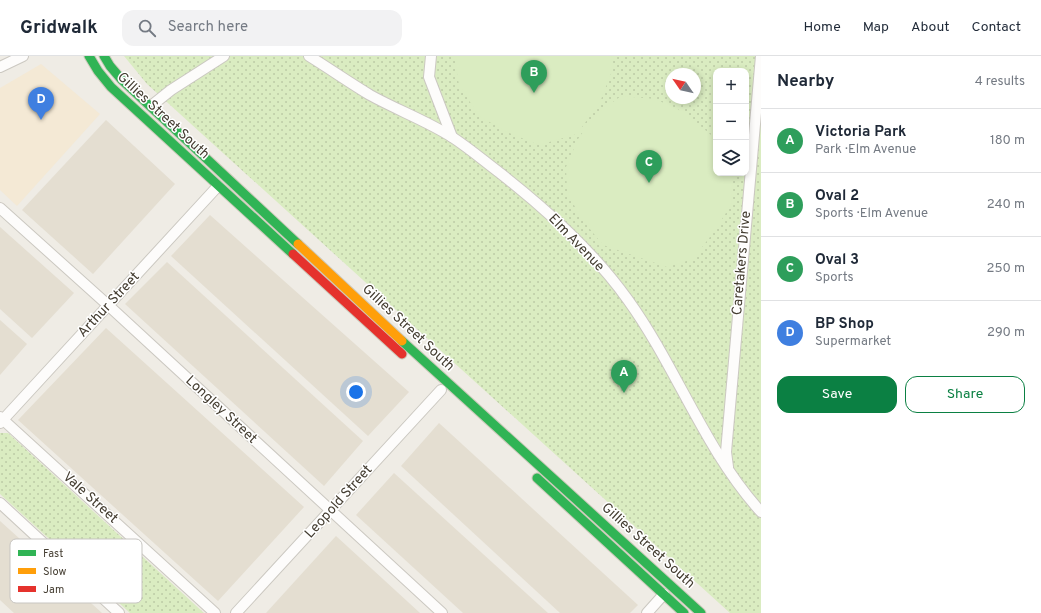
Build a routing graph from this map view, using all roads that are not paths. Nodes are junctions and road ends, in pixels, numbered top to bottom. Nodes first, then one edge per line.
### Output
1 (22, 56) edge
2 (88, 56) edge
3 (104, 56) edge
4 (224, 56) edge
5 (309, 56) edge
6 (431, 56) edge
7 (761, 56) edge
8 (0, 68) edge
9 (151, 106) junction
10 (452, 137) junction
11 (226, 177) junction
12 (218, 186) junction
13 (0, 208) edge
14 (108, 306) junction
15 (407, 359) dead end
16 (442, 388) junction
17 (1, 420) edge
18 (529, 470) dead end
19 (729, 471) junction
20 (0, 503) edge
21 (331, 510) junction
22 (761, 512) edge
23 (39, 539) edge
24 (133, 539) edge
25 (142, 547) edge
26 (672, 586) junction
27 (664, 594) junction
28 (688, 601) junction
29 (108, 603) edge
30 (680, 612) edge
31 (119, 613) edge
32 (215, 613) edge
33 (236, 613) edge
34 (442, 613) edge
35 (647, 613) edge
36 (701, 613) edge

1 - 8 street
2 - 12 main road, Gillies Street South
3 - 9 main road, Gillies Street South
4 - 9 street
5 - 10 street, Elm Avenue
6 - 10 street
7 - 19 street, Caretakers Drive
9 - 11 main road, Gillies Street South
10 - 19 street, Elm Avenue
11 - 12 main road
11 - 16 main road, Gillies Street South
12 - 14 street, Arthur Street
12 - 15 main road, Gillies Street South
13 - 14 street, Longley Street
14 - 17 street, Arthur Street
14 - 21 street, Longley Street
16 - 21 street, Leopold Street
16 - 26 main road, Gillies Street South
17 - 24 street, Vale Street
18 - 27 main road, Gillies Street South
19 - 22 street, Elm Avenue
20 - 23 street
21 - 33 street, Leopold Street
21 - 34 street, Longley Street
25 - 32 street, Vale Street
26 - 27 main road
26 - 28 main road, Gillies Street South
27 - 30 main road, Gillies Street South
27 - 35 street
28 - 30 main road
28 - 36 main road, Gillies Street South
29 - 31 street

